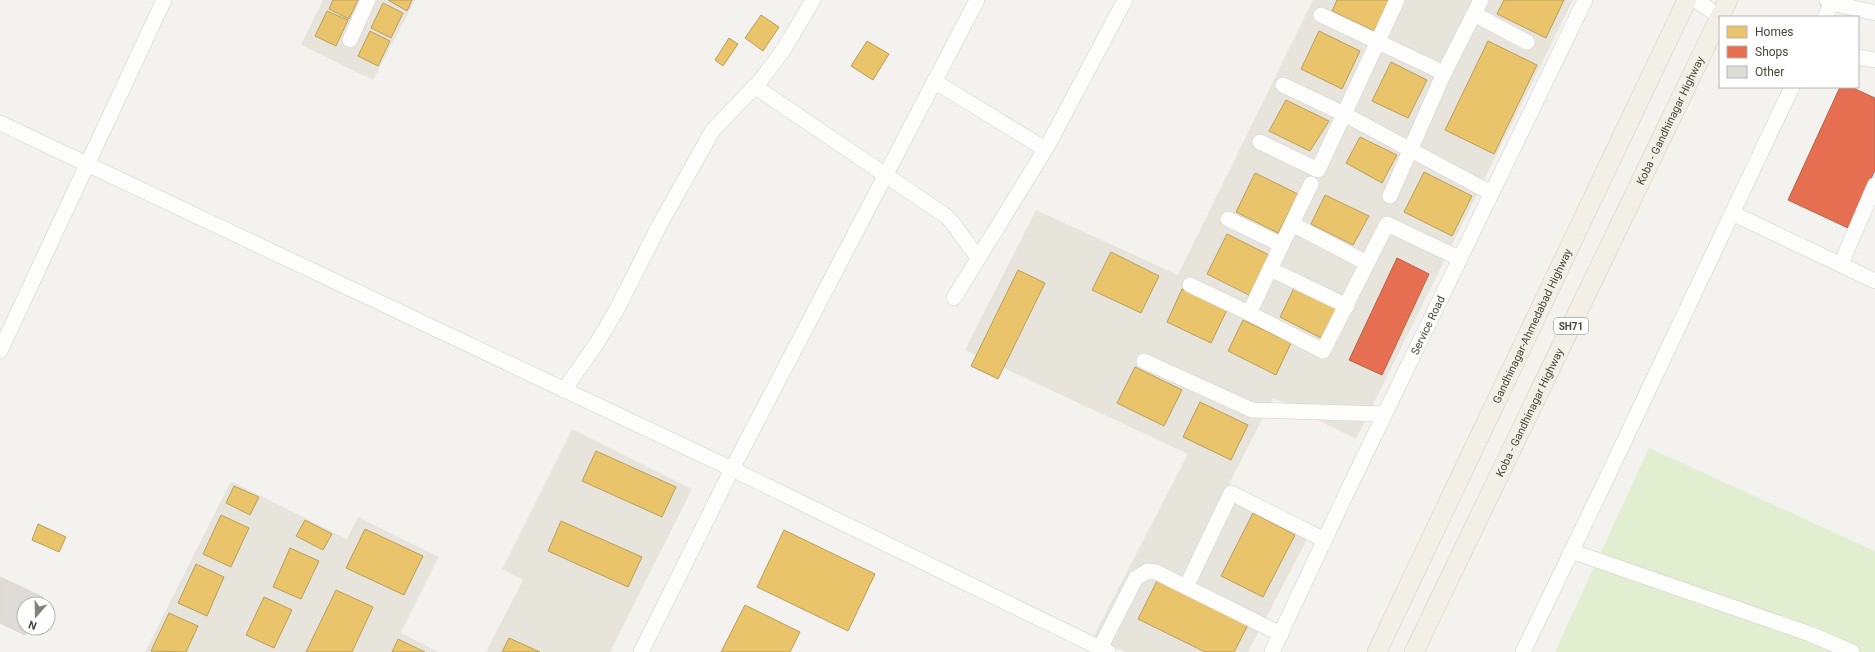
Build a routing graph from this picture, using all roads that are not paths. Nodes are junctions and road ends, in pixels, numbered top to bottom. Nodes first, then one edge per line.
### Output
1 (164, 0) edge
2 (368, 0) edge
3 (813, 0) edge
4 (977, 0) edge
5 (1125, 0) edge
6 (1397, 0) edge
7 (1481, 0) edge
8 (1585, 0) edge
9 (1687, 0) edge
10 (1695, 0) edge
11 (1728, 0) edge
12 (1831, 1) edge
13 (1875, 13) edge
14 (1474, 14) junction
15 (1321, 15) dead end
16 (1719, 16) edge
17 (1721, 16) edge
18 (1825, 16) edge
19 (1719, 21) edge
20 (350, 40) dead end
21 (1378, 41) junction
22 (1527, 42) dead end
23 (1859, 57) edge
24 (1875, 60) edge
25 (1444, 73) junction
26 (934, 81) junction
27 (1283, 85) dead end
28 (754, 86) junction
29 (1792, 88) edge
30 (1344, 114) junction
31 (0, 123) edge
32 (1260, 142) dead end
33 (1046, 149) junction
34 (1411, 150) junction
35 (88, 164) junction
36 (885, 177) junction
37 (1311, 184) dead end
38 (1875, 185) edge
39 (1490, 193) junction
40 (1390, 196) dead end
41 (1732, 213) junction
42 (1228, 219) dead end
43 (1292, 224) junction
44 (1282, 245) junction
45 (978, 258) junction
46 (1459, 258) junction
47 (1367, 264) junction
48 (1841, 264) junction
49 (1270, 269) junction
50 (1875, 281) edge
51 (1190, 285) dead end
52 (954, 298) dead end
53 (1347, 306) junction
54 (1249, 312) junction
55 (0, 351) edge
56 (1144, 361) dead end
57 (564, 390) junction
58 (1384, 414) junction
59 (732, 469) junction
60 (1325, 540) junction
61 (1571, 551) junction
62 (1186, 587) junction
63 (1281, 634) junction
64 (1104, 650) edge
65 (641, 652) edge
66 (1272, 652) edge
67 (1377, 652) edge
68 (1414, 652) edge
69 (1523, 652) edge
70 (1852, 652) edge

1 - 35 street
2 - 20 street
3 - 28 street
4 - 26 street
5 - 33 street
6 - 21 street
7 - 14 street
8 - 39 street, Service Road
9 - 67 main road, Gandhinagar-Ahmedabad Highway / SH71
10 - 16 street
11 - 17 main road, Koba - Gandhinagar Highway / SH71
12 - 13 street
12 - 18 street
14 - 22 street
14 - 25 street
15 - 21 street
19 - 68 main road, Koba - Gandhinagar Highway / SH71
21 - 25 street
21 - 30 street
23 - 24 street
25 - 34 street
26 - 33 street
26 - 36 street
27 - 30 street
28 - 36 street
28 - 57 street
29 - 41 street
30 - 32 street
30 - 34 street
31 - 35 street
33 - 45 street
34 - 39 street
34 - 40 street
35 - 55 street
35 - 57 street
36 - 45 street
36 - 59 street
37 - 43 street
38 - 48 street
39 - 46 street, Service Road
41 - 48 street
41 - 61 street
42 - 44 street
43 - 44 street
43 - 47 street
44 - 49 street
45 - 52 street
46 - 47 street
46 - 58 street, Service Road
47 - 53 street
48 - 50 street
49 - 53 street
49 - 54 street
51 - 54 street
53 - 54 street
56 - 58 street
57 - 59 street
58 - 60 street, Service Road
59 - 64 street
59 - 65 street
60 - 62 street
60 - 63 street, Service Road
61 - 69 street
61 - 70 street
62 - 63 street
62 - 64 street
63 - 66 street, Service Road

